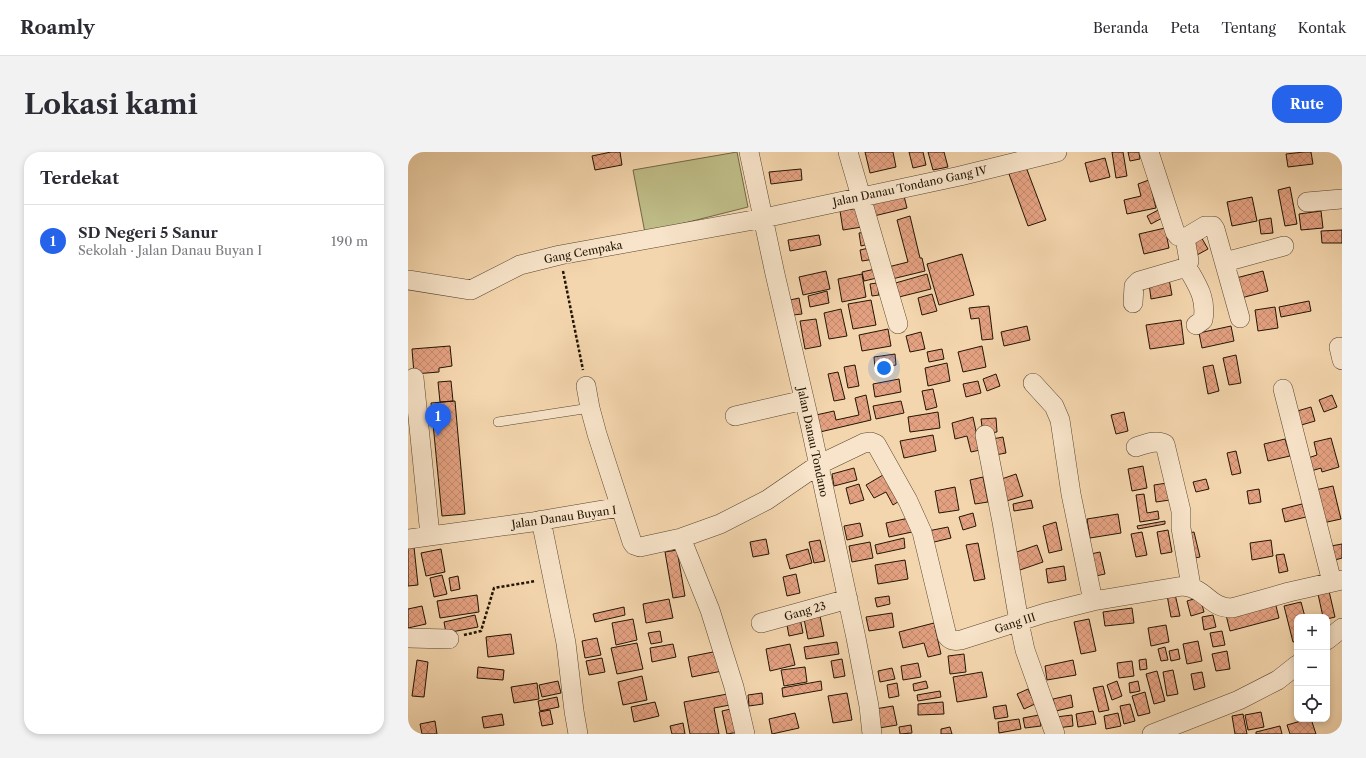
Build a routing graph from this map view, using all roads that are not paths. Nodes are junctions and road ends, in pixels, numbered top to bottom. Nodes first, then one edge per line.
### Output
1 (749, 152) edge
2 (848, 152) edge
3 (1150, 152) edge
4 (1051, 153) edge
5 (860, 197) junction
6 (1342, 199) edge
7 (1308, 202) dead end
8 (764, 218) junction
9 (1185, 238) junction
10 (1284, 246) dead end
11 (1225, 262) junction
12 (1187, 267) junction
13 (408, 280) edge
14 (1133, 303) dead end
15 (1240, 318) dead end
16 (898, 324) dead end
17 (1196, 325) dead end
18 (414, 378) dead end
19 (1033, 383) dead end
20 (586, 386) road end
21 (1283, 389) dead end
22 (804, 400) junction
23 (590, 408) junction
24 (735, 416) dead end
25 (498, 422) dead end
26 (985, 435) dead end
27 (1136, 447) dead end
28 (818, 465) junction
29 (620, 507) junction
30 (541, 520) junction
31 (430, 535) junction
32 (681, 538) junction
33 (408, 539) edge
34 (1337, 581) edge
35 (1191, 586) junction
36 (848, 599) junction
37 (1093, 601) junction
38 (1019, 622) junction
39 (761, 623) dead end
40 (1342, 628) edge
41 (408, 638) edge
42 (1330, 638) edge
43 (449, 639) road end
44 (1294, 667) edge
45 (1155, 733) edge
46 (578, 734) edge
47 (745, 734) edge
48 (872, 734) edge
49 (1056, 734) edge

1 - 8 street, Jalan Danau Tondano
2 - 5 street
3 - 9 street
4 - 5 street, Jalan Danau Tondano Gang IV
5 - 8 street, Jalan Danau Tondano Gang IV
5 - 16 street
6 - 7 street
8 - 13 street, Gang Cempaka
8 - 22 street, Jalan Danau Tondano
9 - 11 street
9 - 12 street
10 - 11 street
11 - 15 street
12 - 14 street
12 - 17 street
18 - 31 street
19 - 37 street
20 - 23 street
21 - 34 street
22 - 24 street
22 - 28 street, Jalan Danau Tondano
23 - 25 lane
23 - 29 street
26 - 38 street
27 - 35 street
28 - 32 street, Jalan Danau Buyan I
28 - 36 street, Jalan Danau Tondano
28 - 38 street, Gang III
29 - 30 street, Jalan Danau Buyan I
29 - 32 street, Jalan Danau Buyan I
30 - 31 street, Jalan Danau Buyan I
30 - 46 street
31 - 33 street, Jalan Danau Buyan I
32 - 47 street
34 - 35 street
35 - 37 street, Gang III
36 - 39 street, Gang 23
36 - 48 street, Jalan Danau Tondano
37 - 38 street, Gang III
38 - 49 street
40 - 42 street
41 - 43 street
44 - 45 street

